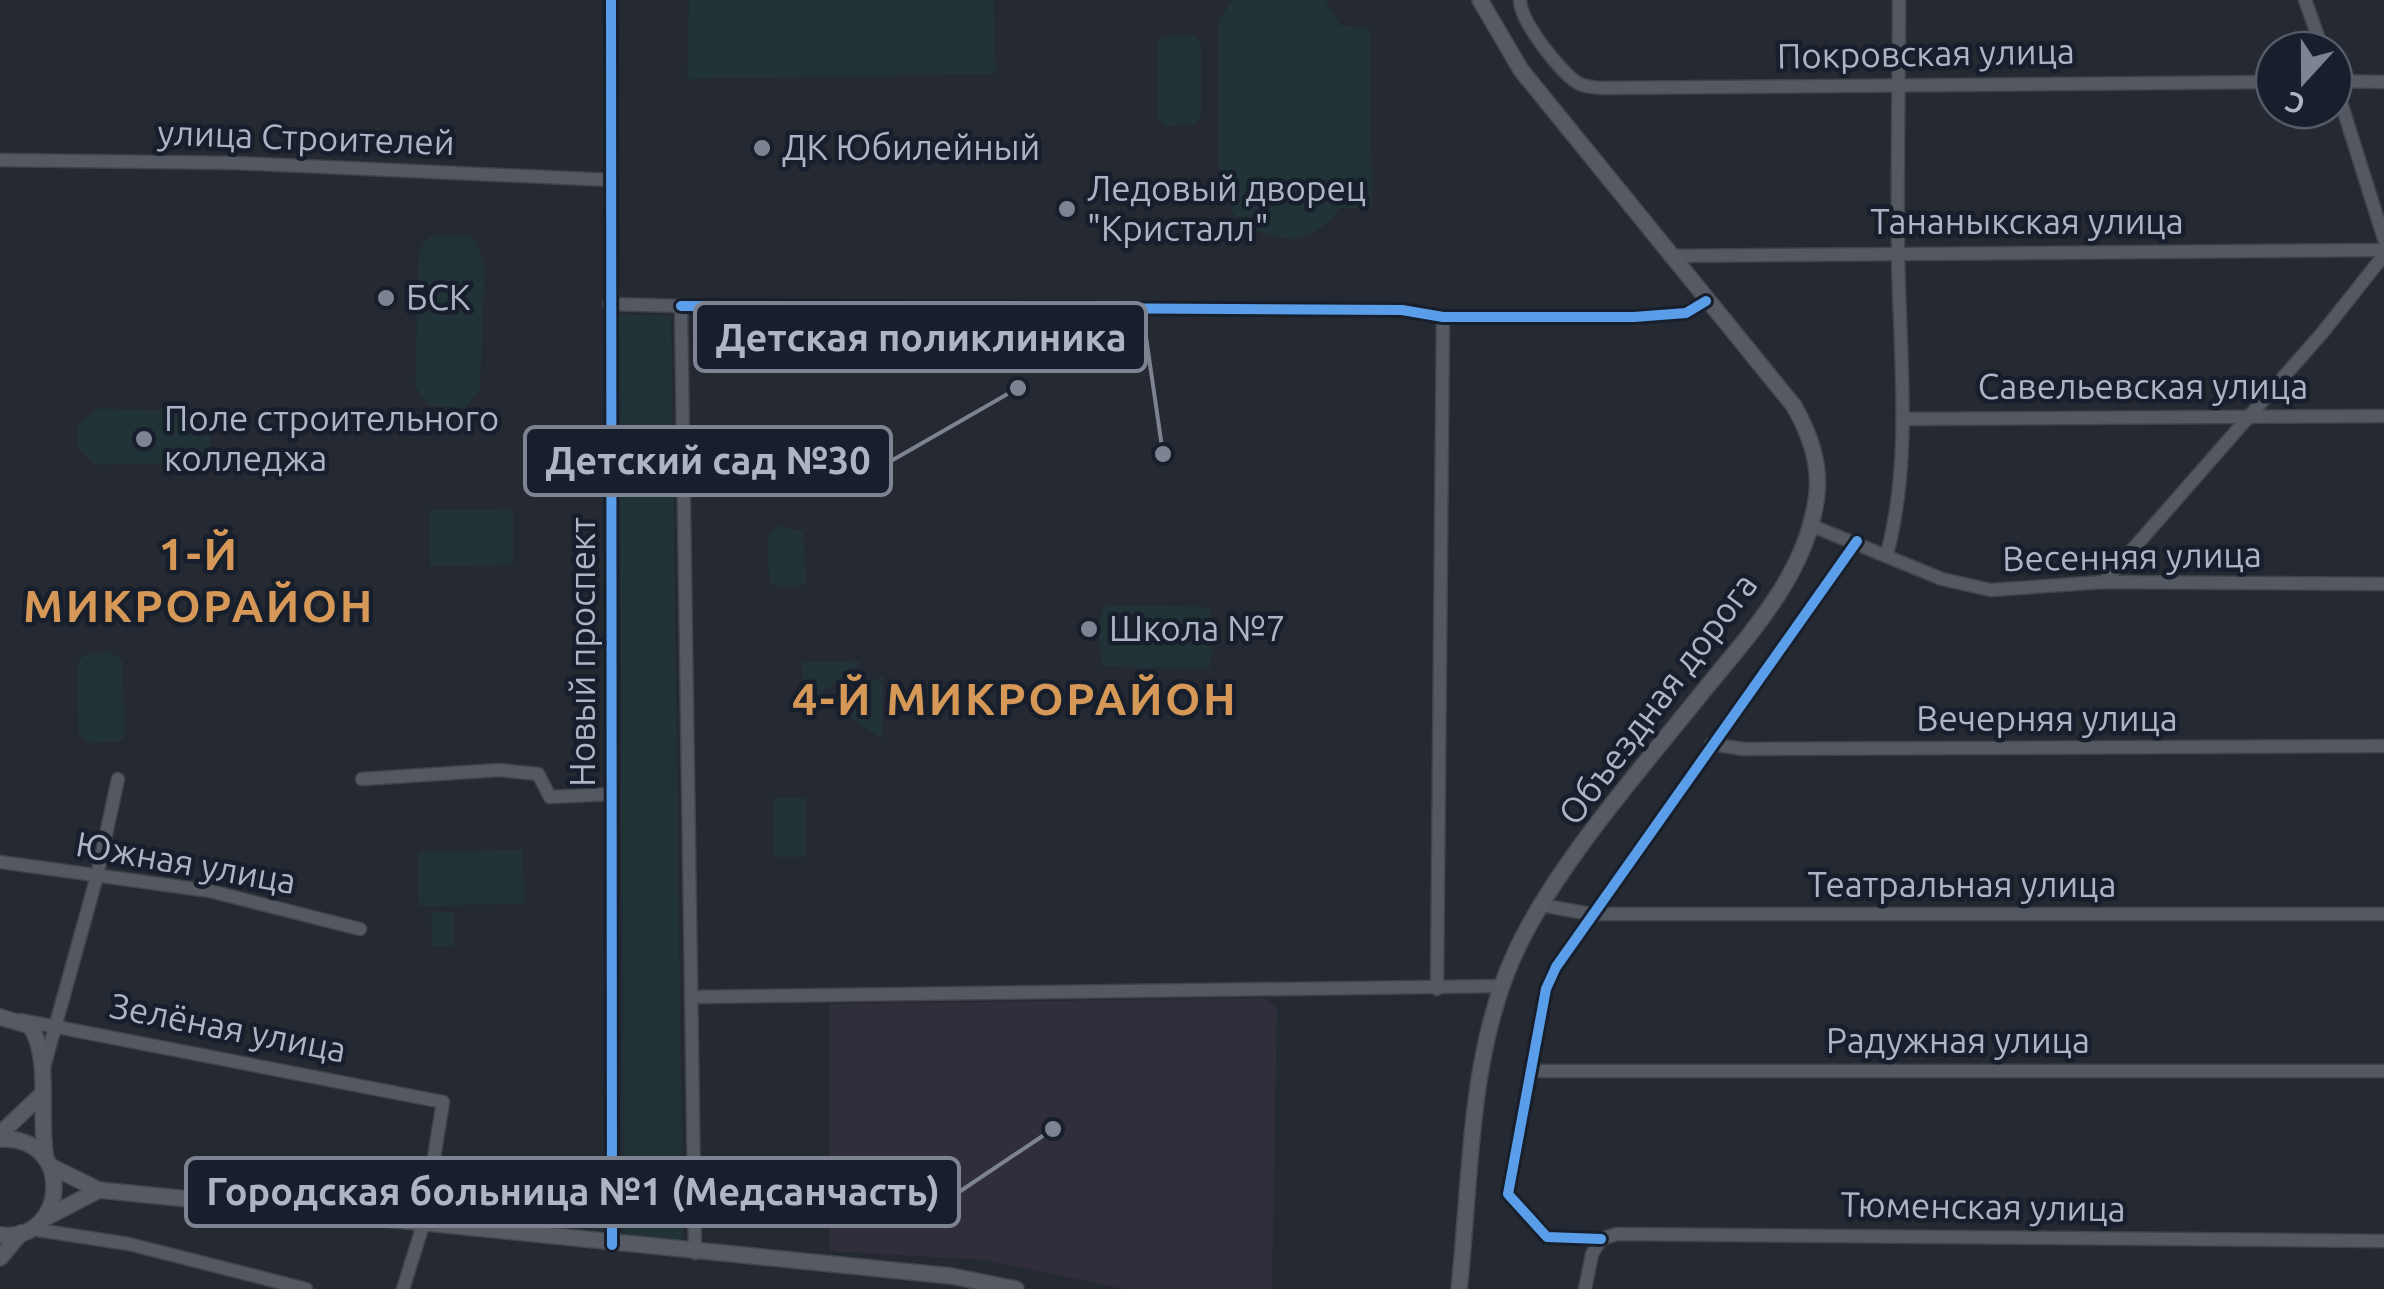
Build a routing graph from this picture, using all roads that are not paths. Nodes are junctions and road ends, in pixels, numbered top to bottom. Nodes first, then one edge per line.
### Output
1 (611, 0) edge
2 (1480, 0) edge
3 (1520, 0) edge
4 (1899, 0) edge
5 (2305, 0) edge
6 (2316, 30) edge
7 (2354, 81) edge
8 (2254, 82) edge
9 (2384, 82) edge
10 (1899, 84) junction
11 (2350, 130) edge
12 (0, 160) edge
13 (610, 180) junction
14 (2384, 239) edge
15 (1898, 252) junction
16 (2384, 253) edge
17 (1670, 256) junction
18 (1706, 300) junction
19 (609, 304) junction
20 (680, 306) junction
21 (1443, 317) junction
22 (2248, 415) junction
23 (2384, 416) edge
24 (1903, 419) junction
25 (1810, 526) junction
26 (1857, 541) junction
27 (1887, 554) junction
28 (2104, 582) junction
29 (2384, 584) edge
30 (1711, 744) junction
31 (2384, 746) edge
32 (118, 778) dead end
33 (362, 780) dead end
34 (611, 794) junction
35 (0, 862) edge
36 (97, 876) junction
37 (1541, 905) junction
38 (1591, 914) junction
39 (2384, 914) edge
40 (360, 929) dead end
41 (1502, 986) junction
42 (1437, 989) junction
43 (691, 997) junction
44 (0, 1017) edge
45 (19, 1020) junction
46 (58, 1025) junction
47 (44, 1068) junction
48 (1532, 1071) junction
49 (2384, 1071) edge
50 (40, 1096) junction
51 (0, 1136) edge
52 (48, 1162) junction
53 (99, 1190) junction
54 (423, 1224) junction
55 (32, 1227) junction
56 (0, 1234) edge
57 (1600, 1239) junction
58 (2384, 1241) edge
59 (612, 1244) junction
60 (695, 1253) junction
61 (0, 1258) edge
62 (306, 1289) edge
63 (404, 1289) edge
64 (1016, 1289) edge
65 (1460, 1289) edge
66 (1585, 1289) edge

1 - 13 street, Новый проспект
2 - 17 main road, Объездная дорога
3 - 10 street, Покровская улица
4 - 10 street
5 - 6 street
7 - 9 street
8 - 10 street, Покровская улица
10 - 15 street
11 - 14 street
12 - 13 street, улица Строителей
13 - 19 street, Новый проспект
15 - 16 street, Тананыкская улица
15 - 17 street, Тананыкская улица
15 - 24 street
16 - 22 street
17 - 18 main road, Объездная дорога
18 - 21 street
18 - 25 main road, Объездная дорога
19 - 20 street
19 - 34 street, Новый проспект
20 - 21 street
20 - 43 street
21 - 42 street
22 - 23 street, Савельевская улица
22 - 24 street, Савельевская улица
22 - 28 street
24 - 27 street
25 - 26 street, Весенняя улица
25 - 37 main road, Объездная дорога
26 - 27 street, Весенняя улица
26 - 30 street
27 - 28 street, Весенняя улица
28 - 29 street, Весенняя улица
30 - 31 street, Вечерняя улица
30 - 38 street
32 - 36 street
33 - 34 street
34 - 59 street, Новый проспект
35 - 36 street, Южная улица
36 - 40 street, Южная улица
36 - 46 street
37 - 38 street, Театральная улица
37 - 41 main road, Объездная дорога
38 - 39 street, Театральная улица
38 - 48 street
41 - 42 street
41 - 65 main road, Объездная дорога
42 - 43 street
43 - 60 street
44 - 45 main road, Зелёная улица
45 - 46 street, Зелёная улица
45 - 47 main road
46 - 47 street
46 - 54 street, Зелёная улица
47 - 50 main road
48 - 49 street, Радужная улица
48 - 57 street, Тюменская улица
50 - 51 main road
50 - 52 main road
51 - 52 main road
52 - 53 main road
52 - 55 main road
53 - 54 main road
53 - 55 main road
54 - 59 main road
54 - 63 street
55 - 56 main road
55 - 61 main road
55 - 62 street
57 - 58 street, Тюменская улица
57 - 66 street
59 - 60 main road
60 - 64 main road

